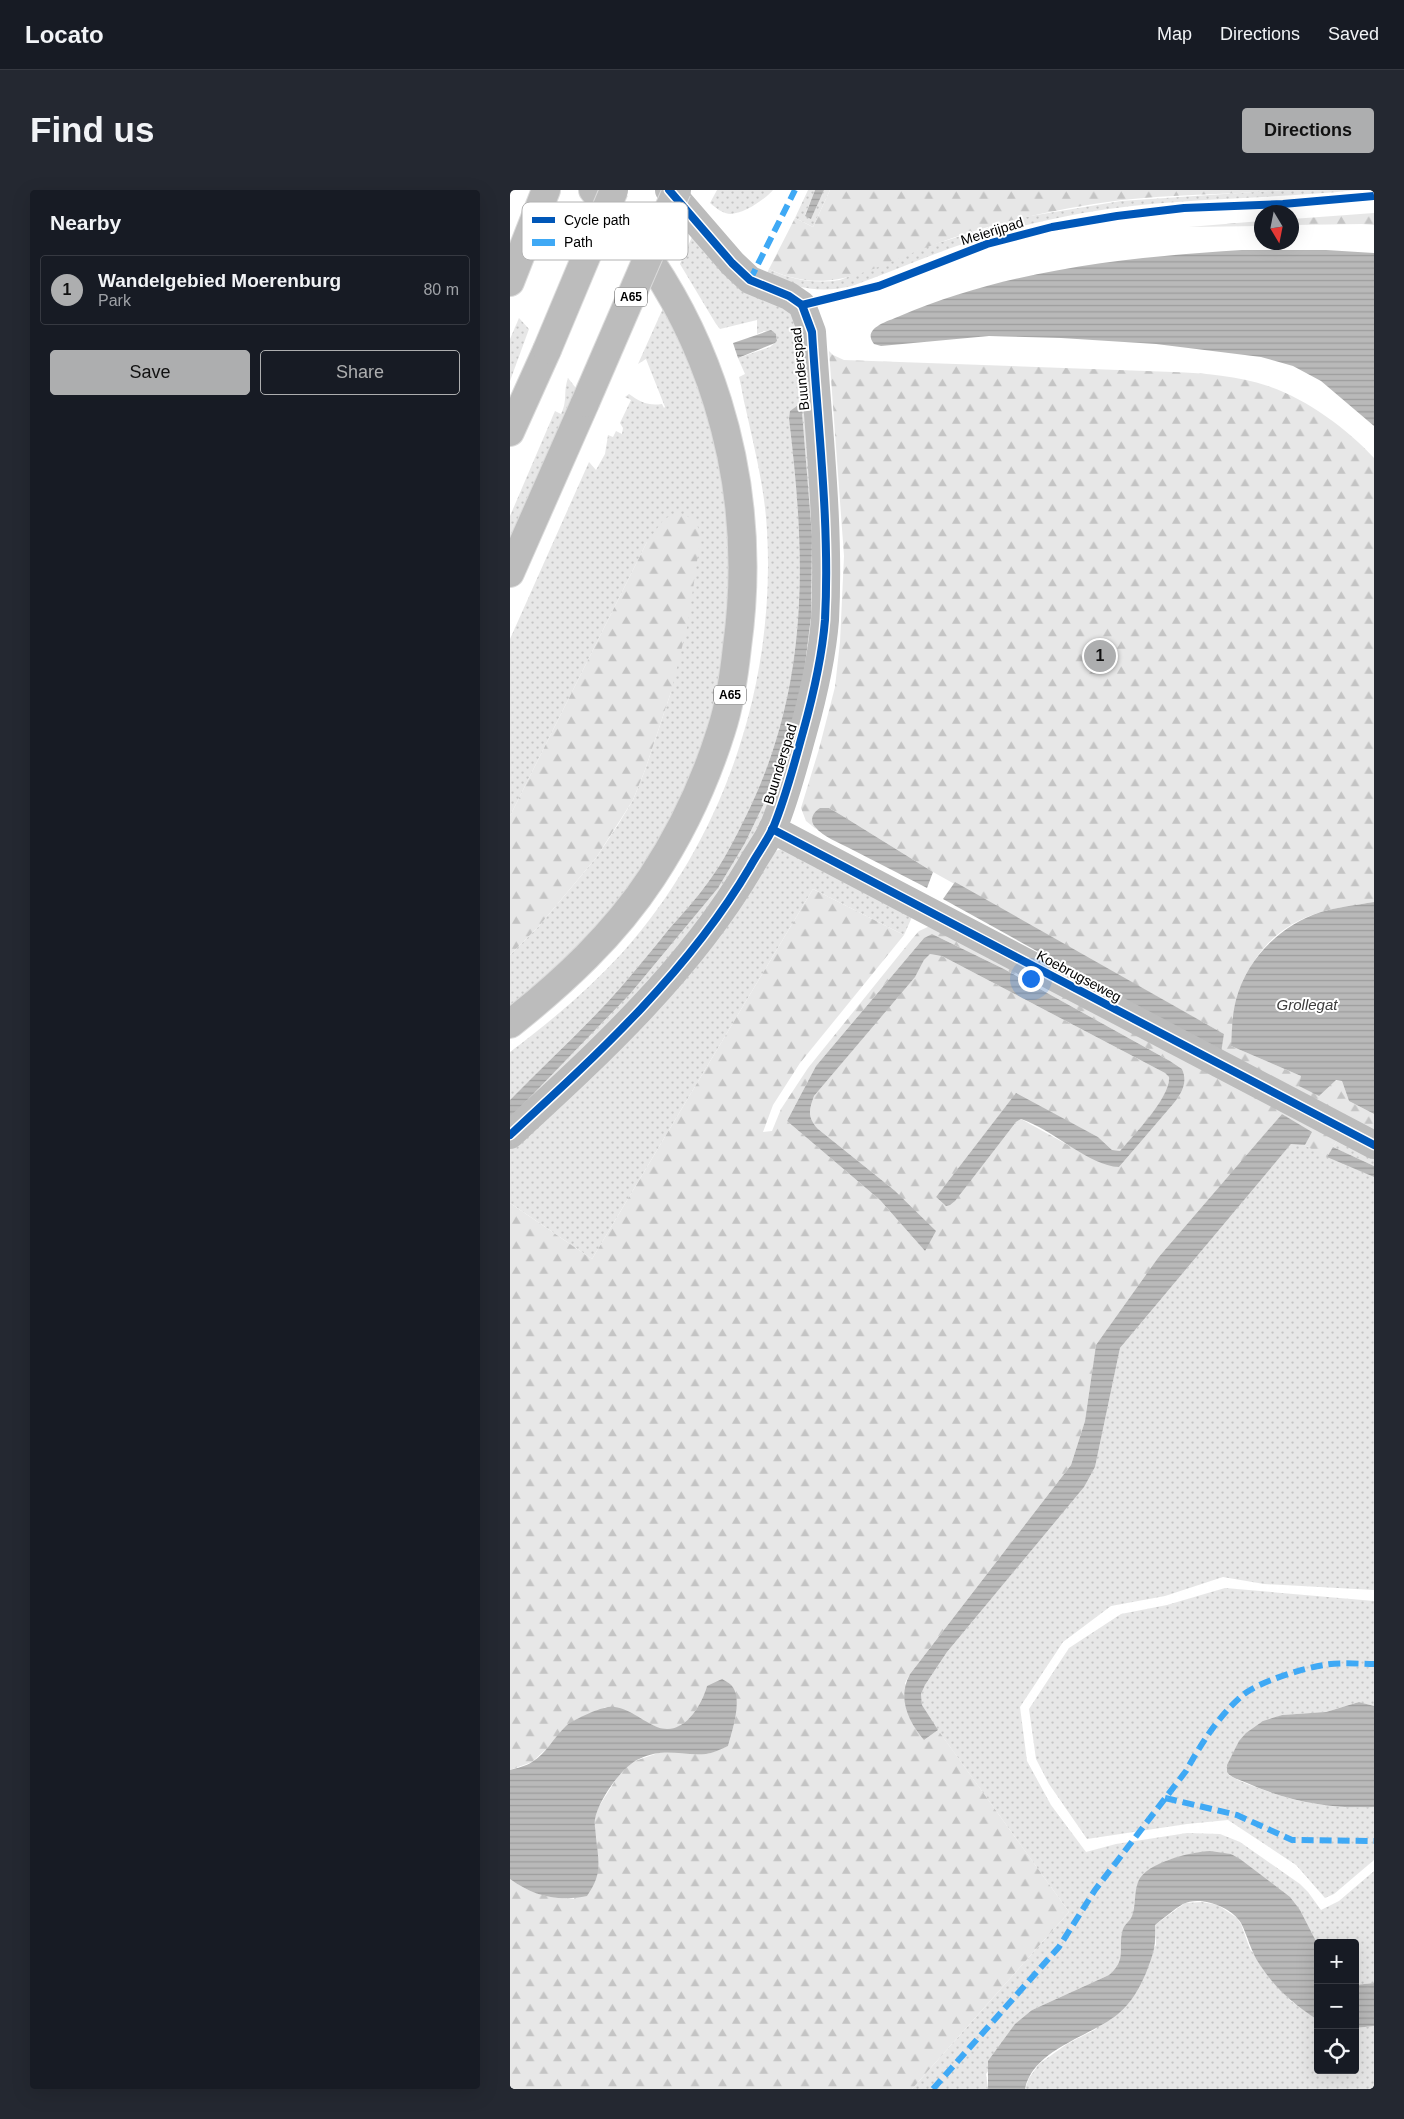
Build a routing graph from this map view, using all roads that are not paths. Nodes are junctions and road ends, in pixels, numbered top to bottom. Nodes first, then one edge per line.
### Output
1 (546, 190) edge
2 (593, 190) edge
3 (614, 190) edge
4 (669, 190) edge
5 (677, 190) edge
6 (541, 202) edge
7 (603, 202) edge
8 (609, 202) edge
9 (672, 202) edge
10 (679, 202) edge
11 (688, 212) edge
12 (522, 251) edge
13 (585, 260) edge
14 (647, 260) edge
15 (648, 260) edge
16 (510, 282) edge
17 (510, 432) edge
18 (510, 573) edge
19 (772, 829) junction
20 (510, 1024) edge
21 (510, 1135) edge
22 (1374, 1145) edge

1 - 6 main road
2 - 7 main road, A65
3 - 8 main road, bridge
4 - 10 main road, Buunderspad
5 - 9 main road, A65, bridge
11 - 19 main road, Buunderspad
12 - 16 main road
13 - 17 main road, bridge
14 - 18 main road, A65, bridge
15 - 20 main road, A65
19 - 21 main road, Buunderspad
19 - 22 main road, Koebrugseweg

